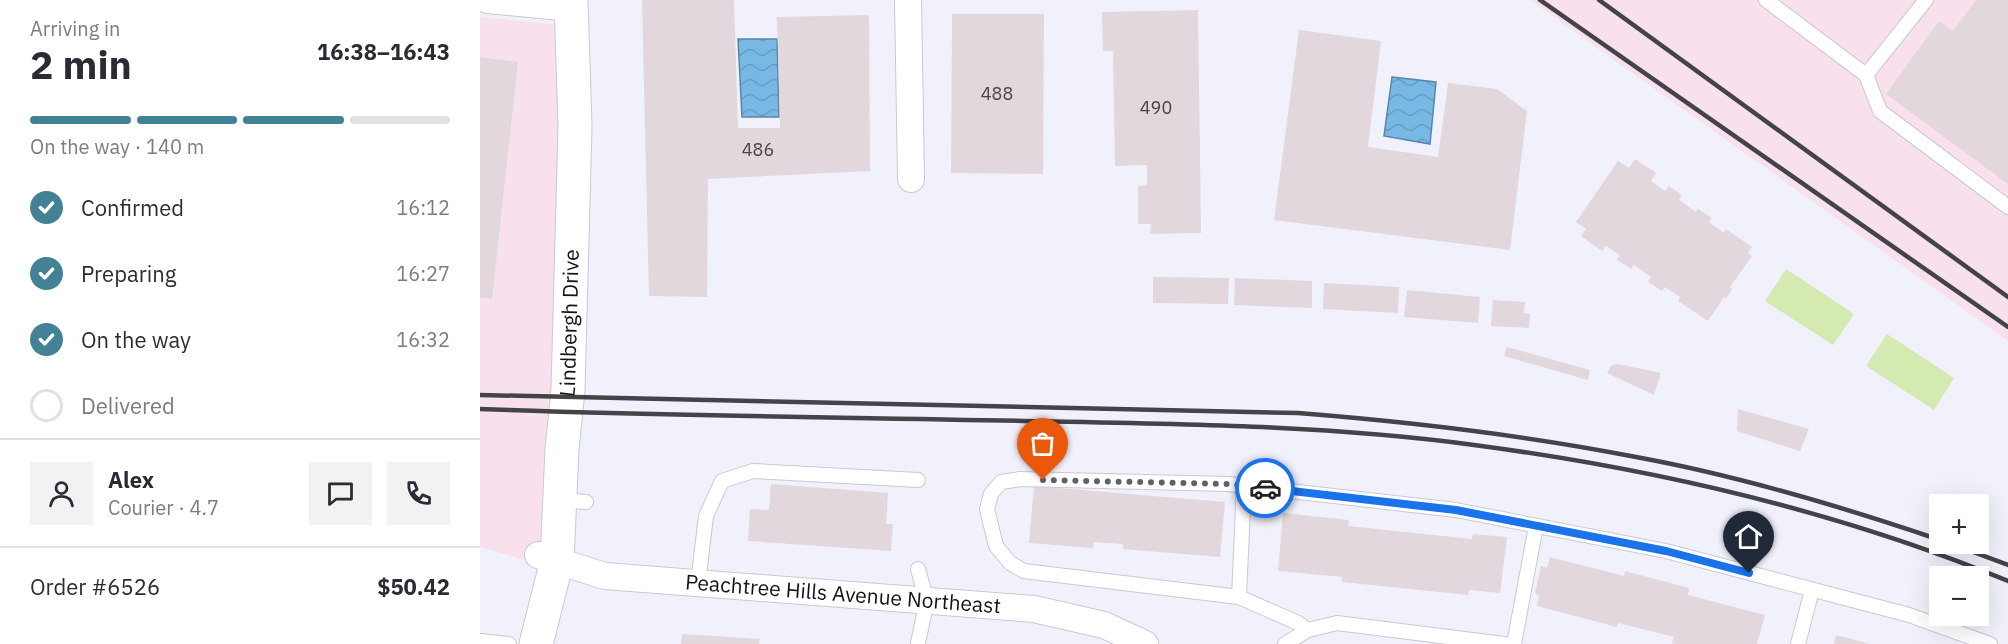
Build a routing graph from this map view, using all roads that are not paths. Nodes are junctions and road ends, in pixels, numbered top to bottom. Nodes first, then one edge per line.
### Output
1 (487, 0) edge
2 (908, 0) edge
3 (1766, 0) edge
4 (1926, 0) edge
5 (571, 4) edge
6 (1866, 75) junction
7 (911, 179) dead end
8 (2008, 207) edge
9 (918, 480) dead end
10 (1244, 485) junction
11 (1536, 526) junction
12 (548, 558) junction
13 (918, 570) dead end
14 (698, 583) junction
15 (1812, 590) junction
16 (1239, 597) junction
17 (927, 601) junction
18 (1308, 630) junction
19 (480, 641) edge
20 (918, 643) edge
21 (509, 644) edge
22 (536, 644) edge
23 (1145, 644) edge
24 (1285, 644) edge
25 (1504, 644) edge
26 (1514, 644) edge
27 (1798, 644) edge
28 (1990, 644) edge

1 - 5 street
2 - 7 street
3 - 6 lane
4 - 6 lane
5 - 12 main road, Lindbergh Drive
6 - 8 lane
9 - 14 lane
10 - 11 lane
10 - 16 lane
10 - 16 lane
11 - 15 lane
11 - 26 lane
12 - 14 street, Peachtree Hills Avenue Northeast
12 - 22 main road, Lindbergh Drive
13 - 17 lane
14 - 17 street, Peachtree Hills Avenue Northeast
15 - 27 lane
15 - 28 lane
16 - 18 lane
17 - 20 lane
17 - 23 street, Peachtree Hills Avenue Northeast
18 - 24 lane
18 - 25 lane
19 - 21 lane

